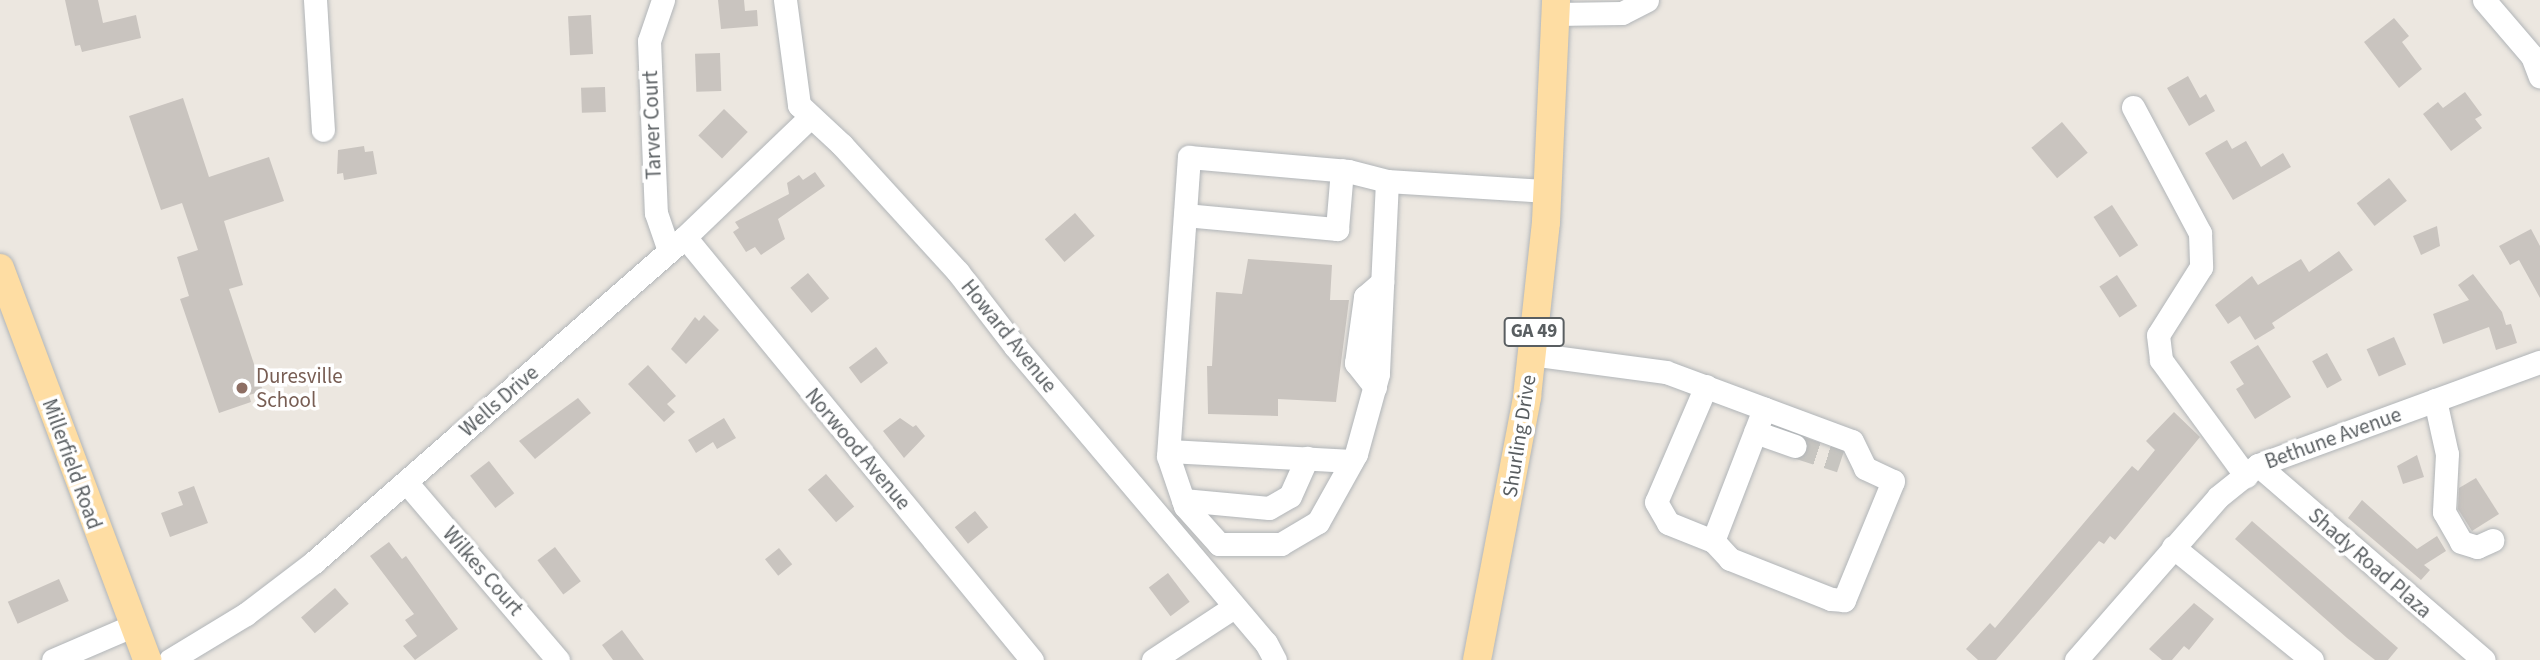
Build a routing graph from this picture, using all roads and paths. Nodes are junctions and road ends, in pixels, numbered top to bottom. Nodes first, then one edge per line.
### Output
1 (314, 0) edge
2 (663, 0) edge
3 (785, 0) edge
4 (1647, 0) edge
5 (2484, 0) edge
6 (1556, 7) edge
7 (2540, 77) edge
8 (2133, 107) dead end
9 (808, 118) junction
10 (323, 130) dead end
11 (1342, 170) junction
12 (1387, 181) junction
13 (1548, 191) junction
14 (1185, 215) junction
15 (677, 243) junction
16 (1, 273) edge
17 (1531, 354) junction
18 (2540, 362) edge
19 (1706, 386) junction
20 (2435, 400) junction
21 (1764, 409) junction
22 (1755, 432) junction
23 (1795, 446) tunnel mouth
24 (1169, 450) junction
25 (1307, 458) junction
26 (1352, 461) junction
27 (1841, 461) tunnel mouth
28 (1865, 468) junction
29 (2252, 470) junction
30 (407, 482) junction
31 (1183, 500) junction
32 (2493, 540) dead end
33 (1713, 541) junction
34 (1219, 544) junction
35 (2173, 547) junction
36 (1215, 585) junction
37 (1234, 607) junction
38 (132, 626) junction
39 (53, 660) edge
40 (146, 660) edge
41 (170, 660) edge
42 (558, 660) edge
43 (1032, 660) edge
44 (1153, 660) edge
45 (1275, 660) edge
46 (1477, 660) edge
47 (2076, 660) edge
48 (2312, 660) edge
49 (2484, 660) edge

1 - 10 street
2 - 15 street, Tarver Court
3 - 9 street, Howard Avenue
4 - 6 street
5 - 7 street
6 - 13 main road, Shurling Drive / GA 49
8 - 29 street, Shady Road Plaza
9 - 15 street, Wells Drive
9 - 36 street, Howard Avenue
11 - 12 street
11 - 14 street
11 - 14 street
12 - 13 street
12 - 26 street
13 - 17 main road, Shurling Drive / GA 49
14 - 24 street
15 - 30 street, Wells Drive
15 - 43 street, Norwood Avenue
16 - 38 main road, Millerfield Road
17 - 19 street
17 - 46 main road, Shurling Drive / GA 49
18 - 20 street, Bethune Avenue
19 - 21 street
19 - 33 street
20 - 29 street, Bethune Avenue
20 - 32 street
21 - 22 street
21 - 28 street
22 - 23 street
22 - 33 street
24 - 25 street
24 - 31 street
25 - 26 street
25 - 31 street
26 - 34 street
27 - 28 street
28 - 33 street
29 - 35 street, Bethune Avenue
29 - 49 street, Shady Road Plaza
30 - 41 street, Wells Drive
30 - 42 street, Wilkes Court
31 - 34 street
34 - 36 street
35 - 47 street, Bethune Avenue
35 - 48 street
36 - 37 street, Howard Avenue
37 - 44 street
37 - 45 street, Howard Avenue
38 - 39 street
38 - 40 main road, Millerfield Road

